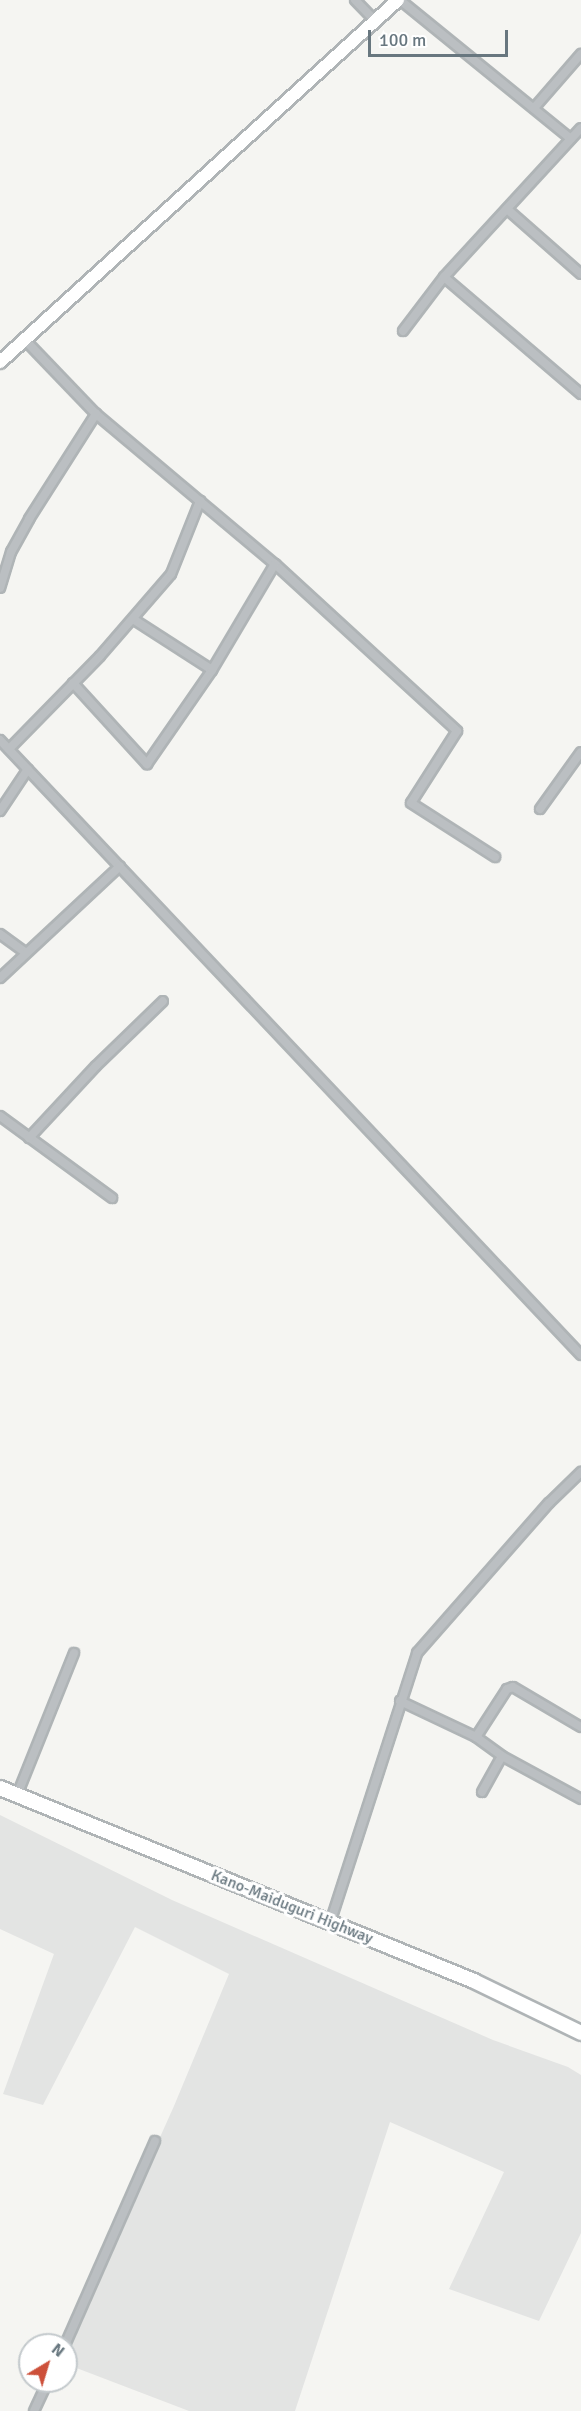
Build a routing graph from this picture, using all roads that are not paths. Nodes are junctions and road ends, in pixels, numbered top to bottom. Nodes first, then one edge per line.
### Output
1 (355, 0) edge
2 (399, 0) edge
3 (376, 22) junction
4 (581, 54) edge
5 (534, 108) junction
6 (581, 128) edge
7 (571, 139) junction
8 (507, 209) junction
9 (581, 274) edge
10 (444, 277) junction
11 (403, 331) dead end
12 (25, 340) junction
13 (0, 362) edge
14 (581, 394) edge
15 (96, 414) junction
16 (200, 501) junction
17 (275, 564) junction
18 (0, 588) edge
19 (133, 619) junction
20 (212, 670) junction
21 (74, 683) junction
22 (0, 740) edge
23 (9, 749) junction
24 (581, 752) edge
25 (28, 769) junction
26 (540, 809) dead end
27 (0, 811) edge
28 (495, 857) dead end
29 (120, 866) junction
30 (0, 934) edge
31 (25, 952) junction
32 (0, 978) edge
33 (163, 1001) dead end
34 (0, 1116) edge
35 (29, 1138) junction
36 (112, 1198) dead end
37 (581, 1355) edge
38 (581, 1472) edge
39 (74, 1653) dead end
40 (400, 1701) junction
41 (581, 1727) edge
42 (476, 1737) junction
43 (502, 1756) junction
44 (0, 1788) edge
45 (482, 1792) dead end
46 (17, 1795) junction
47 (581, 1799) edge
48 (330, 1923) junction
49 (581, 2033) edge
50 (155, 2140) dead end
51 (70, 2333) edge
52 (42, 2393) edge
53 (34, 2411) edge

1 - 3 street
2 - 3 main road
2 - 5 street
3 - 12 main road
4 - 5 street
5 - 7 street
6 - 7 street
7 - 8 street
8 - 9 street
8 - 10 street
10 - 11 street
10 - 14 street
12 - 13 main road
12 - 15 street
15 - 16 street
15 - 18 street
16 - 17 street
16 - 19 street
17 - 20 street
17 - 28 street
19 - 20 street
19 - 21 street
20 - 21 street
21 - 23 street
22 - 23 street
23 - 25 street
24 - 26 street
25 - 27 street
25 - 29 street
29 - 31 street
29 - 37 street
30 - 31 street
31 - 32 street
33 - 35 street
34 - 35 street
35 - 36 street
38 - 40 street
39 - 46 street
40 - 42 street
40 - 48 street
41 - 42 street
42 - 43 street
43 - 45 street
43 - 47 street
44 - 46 highway, Kano-Maiduguri Highway
46 - 48 highway, Kano-Maiduguri Highway
48 - 49 highway, Kano-Maiduguri Highway
50 - 51 street
52 - 53 street

